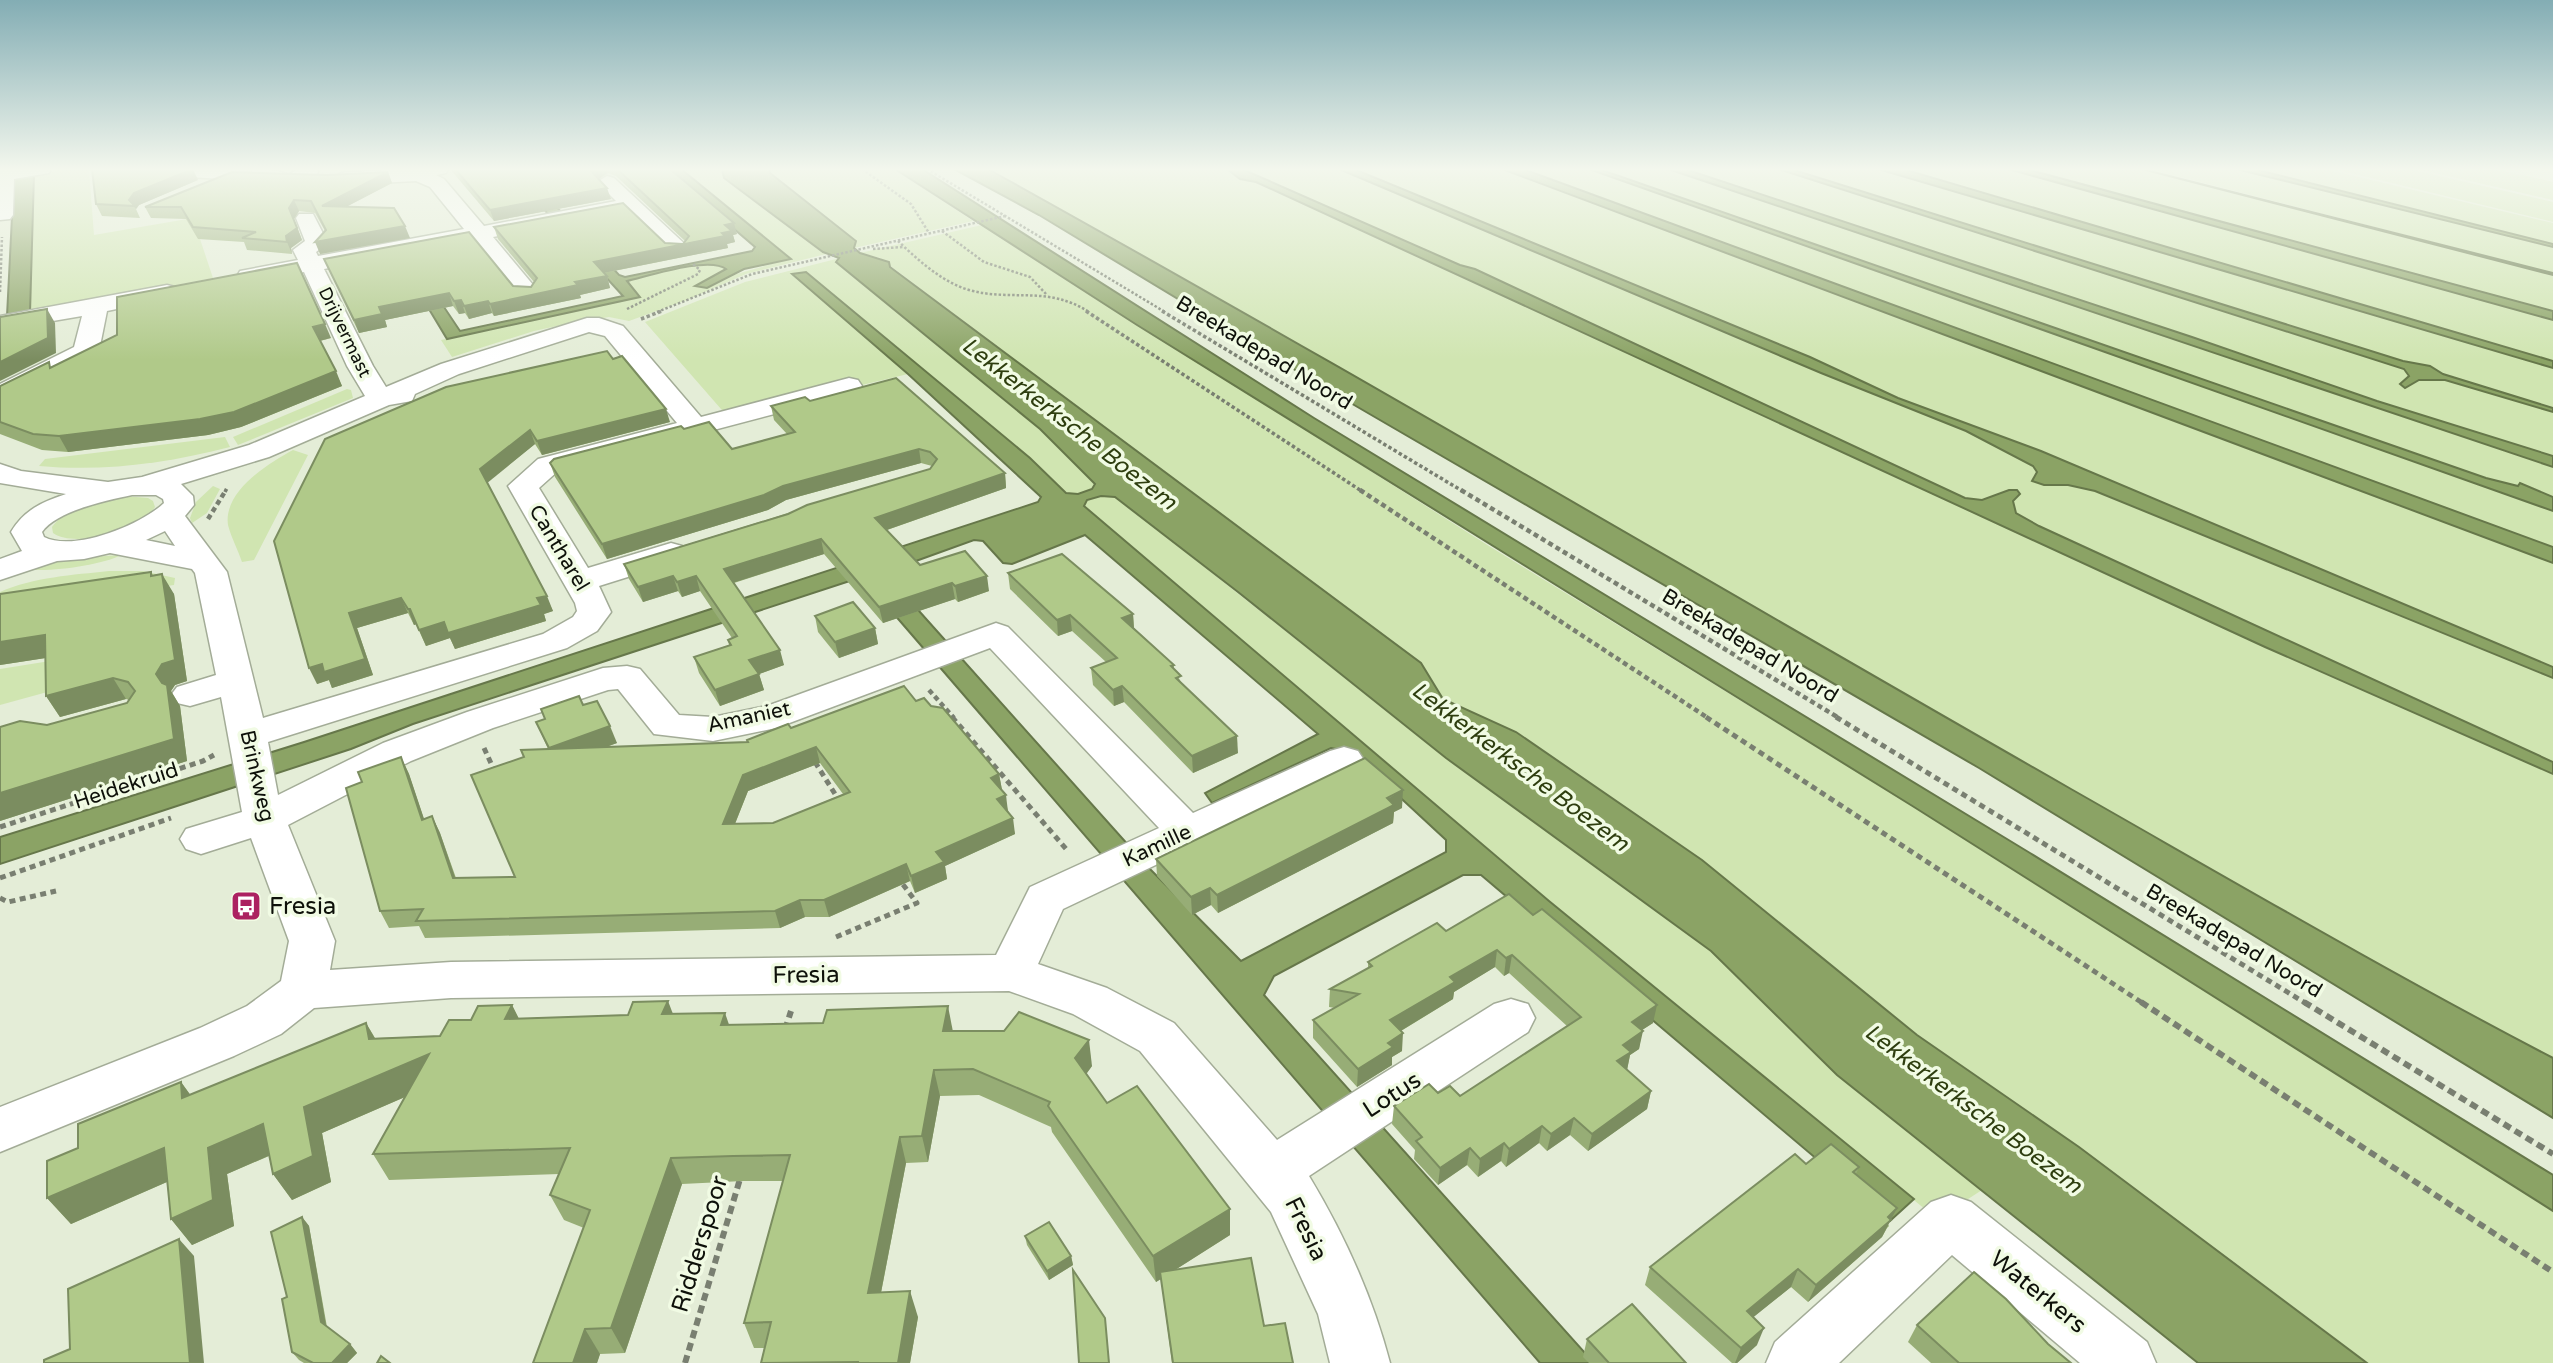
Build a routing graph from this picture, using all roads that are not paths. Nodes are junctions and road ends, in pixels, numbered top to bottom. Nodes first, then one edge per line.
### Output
1 (312, 233) edge
2 (477, 233) joint
3 (661, 233) edge
4 (678, 248) edge
5 (312, 264) junction
6 (221, 282) edge
7 (183, 289) edge
8 (527, 292) edge
9 (96, 306) junction
10 (0, 323) edge
11 (522, 372) edge
12 (849, 386) dead end
13 (0, 394) edge
14 (380, 398) junction
15 (720, 421) junction
16 (259, 451) junction
17 (8, 476) edge
18 (143, 486) junction
19 (107, 490) junction
20 (175, 508) junction
21 (21, 535) edge
22 (705, 542) edge
23 (110, 543) junction
24 (56, 550) junction
25 (203, 561) junction
26 (0, 570) edge
27 (578, 582) junction
28 (234, 681) junction
29 (190, 695) dead end
30 (1344, 760) dead end
31 (255, 773) junction
32 (190, 827) road end
33 (1187, 832) junction
34 (1011, 973) junction
35 (303, 990) junction
36 (1511, 1018) dead end
37 (0, 1130) edge
38 (1273, 1171) junction
39 (1360, 1363) edge
40 (1796, 1363) edge
41 (2126, 1363) edge

1 - 5 street
2 - 5 street
2 - 8 street
3 - 4 street
5 - 6 street
5 - 14 street, Drijvermast
7 - 9 street
9 - 10 street
9 - 13 street
11 - 14 street
12 - 15 street
14 - 15 street
14 - 16 street
15 - 27 street, Cantharel
16 - 18 street
16 - 20 street
17 - 19 street
17 - 21 street
18 - 19 street
18 - 20 street
19 - 21 street
20 - 23 street
20 - 25 street, Brinkweg
21 - 24 street
22 - 27 street
23 - 24 street
23 - 25 street
24 - 26 street
25 - 28 street, Brinkweg
27 - 31 street, Cantharel
28 - 29 street
28 - 31 street, Brinkweg
30 - 33 street, Kamille
31 - 32 street
31 - 33 street, Amaniet
31 - 35 street, Brinkweg
33 - 34 street, Kamille
34 - 35 street, Fresia
34 - 38 street, Fresia
35 - 37 street
36 - 38 street, Lotus
38 - 39 street, Fresia
40 - 41 street, Waterkers

